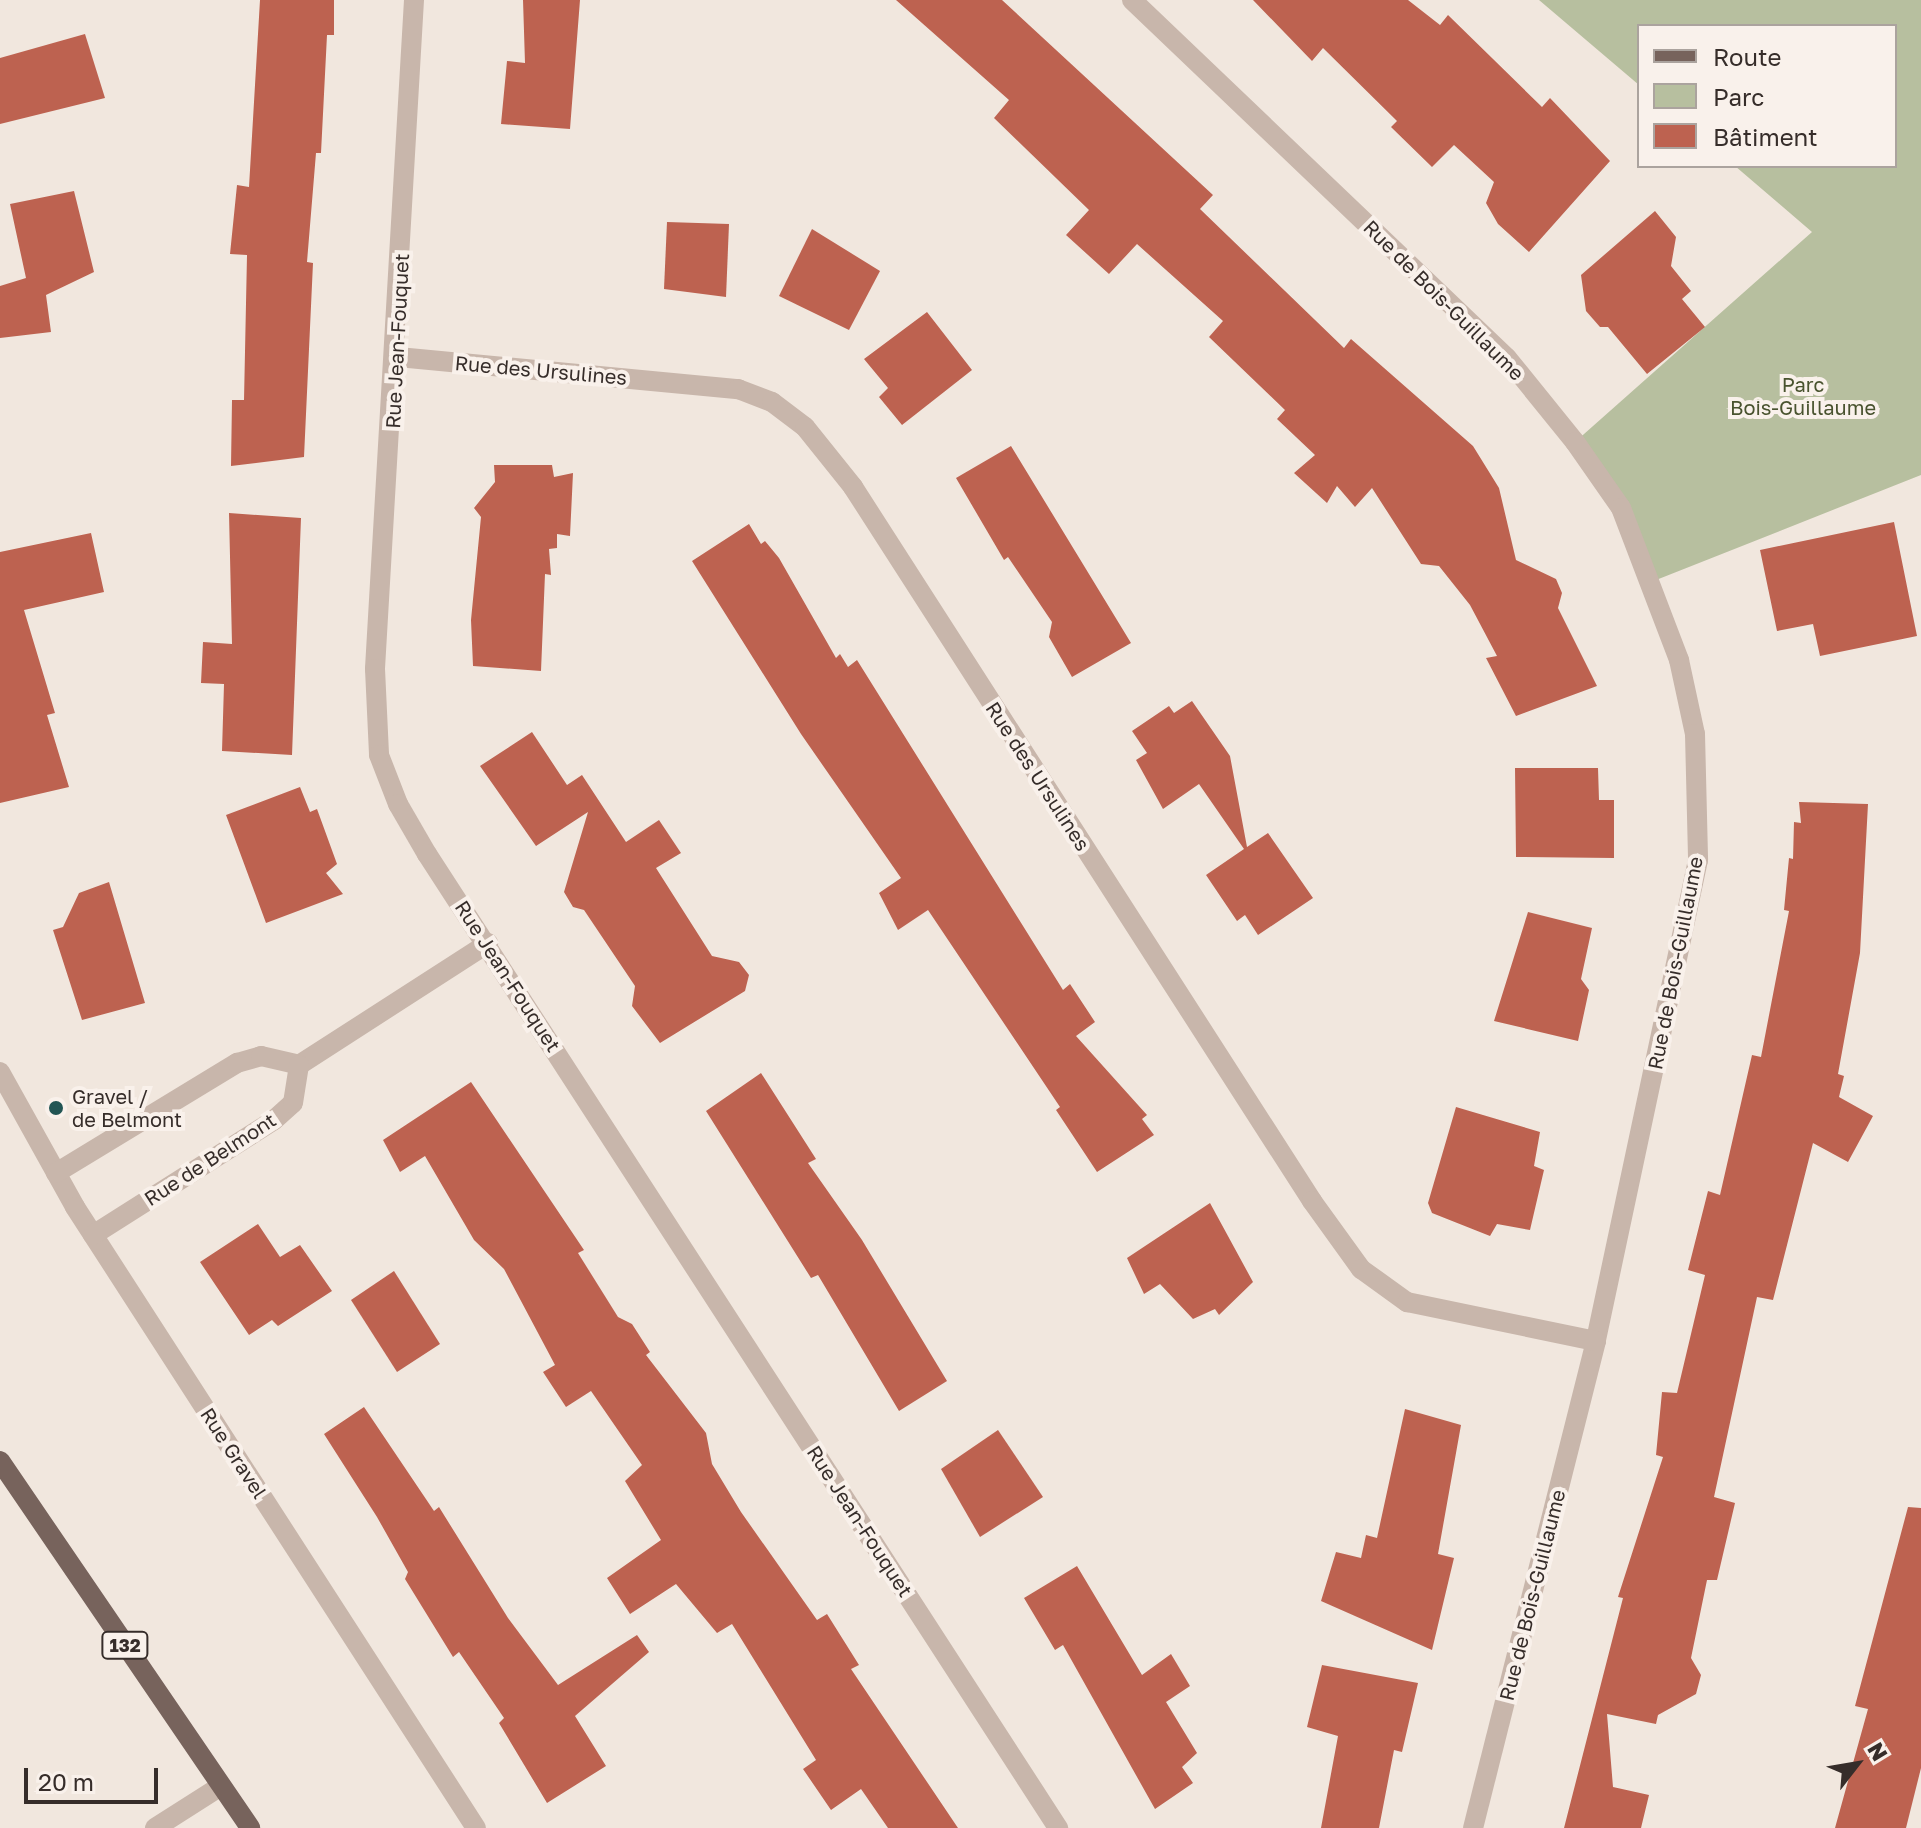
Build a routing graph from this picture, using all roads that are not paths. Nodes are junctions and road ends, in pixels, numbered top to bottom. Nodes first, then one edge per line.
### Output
1 (414, 0) edge
2 (1132, 0) edge
3 (398, 357) junction
4 (488, 943) junction
5 (299, 1065) junction
6 (0, 1072) edge
7 (56, 1173) junction
8 (93, 1235) junction
9 (1596, 1341) junction
10 (0, 1461) edge
11 (221, 1786) junction
12 (155, 1828) edge
13 (250, 1828) edge
14 (476, 1828) edge
15 (1058, 1828) edge
16 (1473, 1828) edge

1 - 3 street, Rue Jean-Fouquet
2 - 9 street, Rue de Bois-Guillaume
3 - 4 street, Rue Jean-Fouquet
3 - 9 street, Rue des Ursulines
4 - 5 street
4 - 15 street, Rue Jean-Fouquet
5 - 7 street
5 - 8 street, Rue de Belmont
6 - 7 street, Rue Gravel
7 - 8 street, Rue Gravel
8 - 14 street, Rue Gravel
9 - 16 street, Rue de Bois-Guillaume
10 - 11 main road, 132
11 - 12 street
11 - 13 main road, 132

